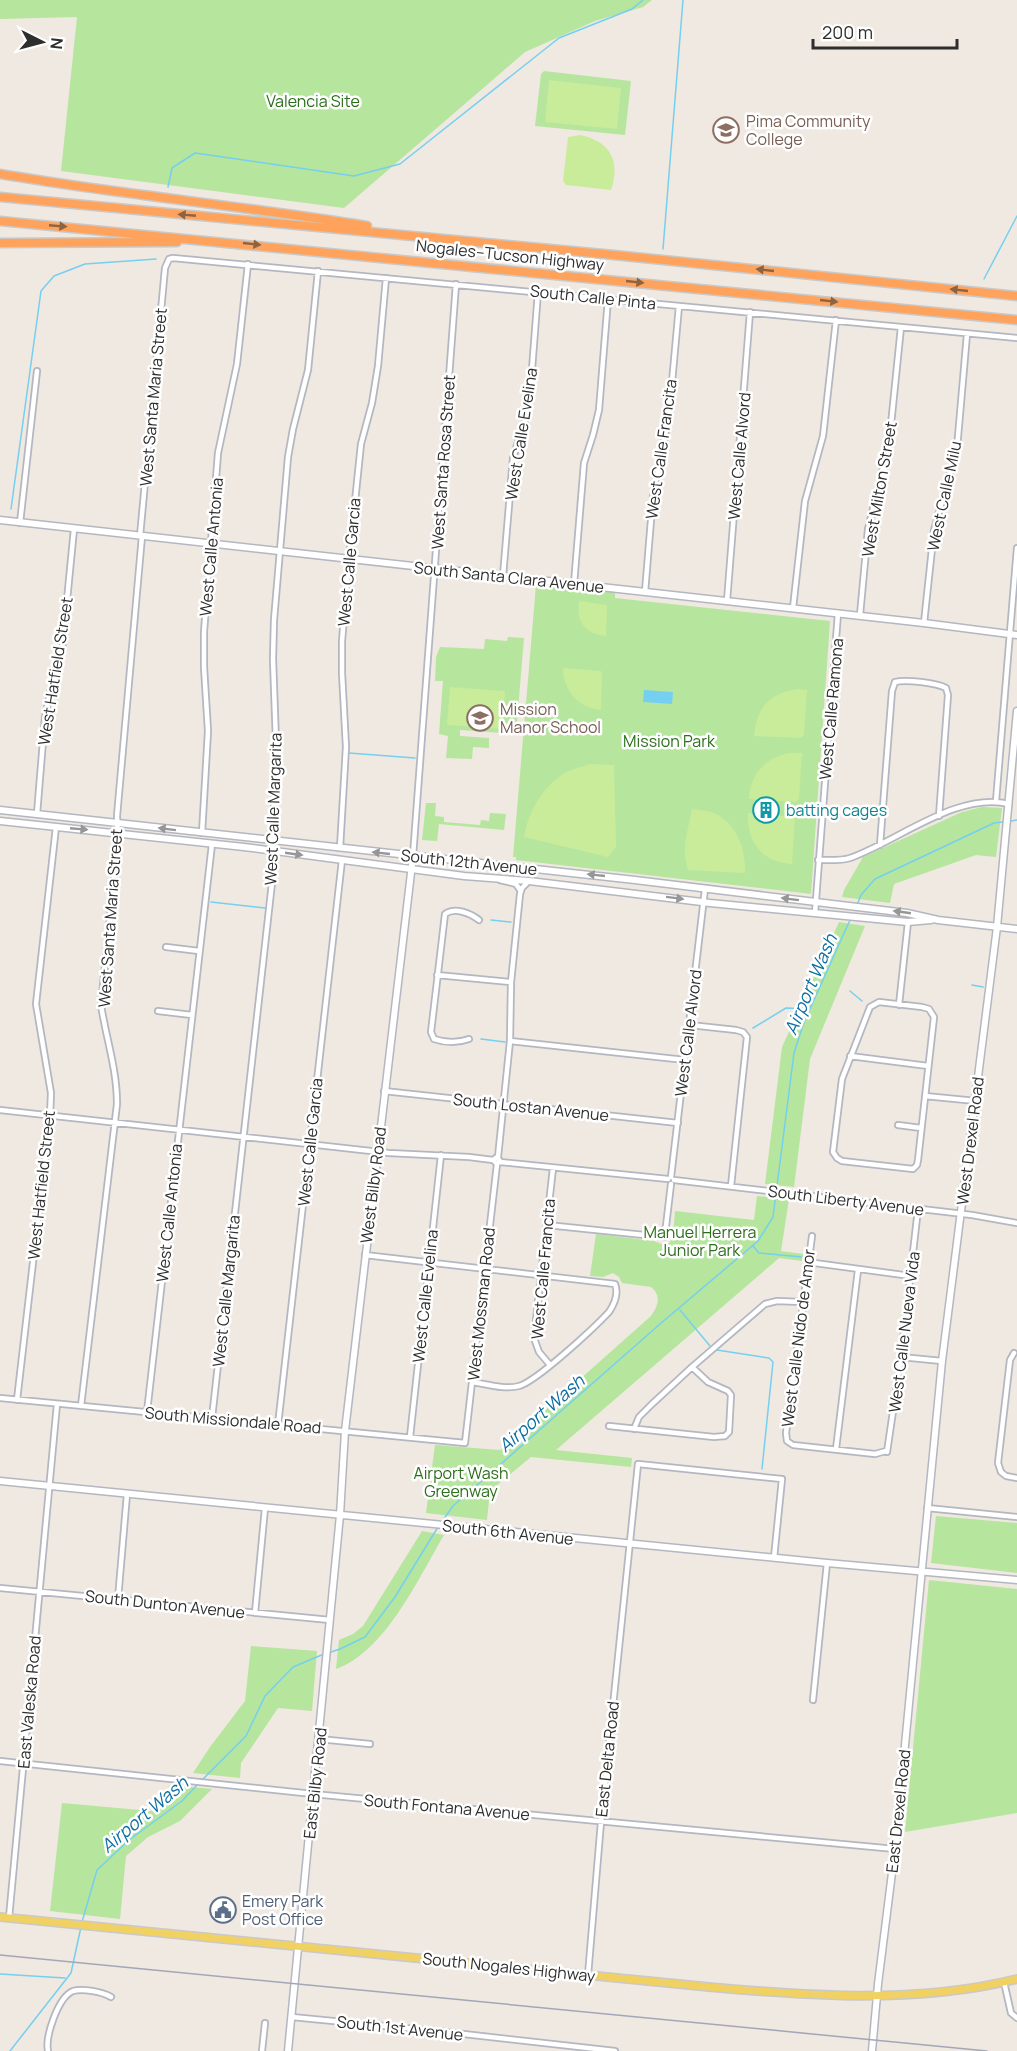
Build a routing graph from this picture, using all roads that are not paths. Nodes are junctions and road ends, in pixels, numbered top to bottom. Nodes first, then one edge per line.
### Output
1 (0, 174) edge
2 (0, 197) edge
3 (0, 221) edge
4 (433, 238) junction
5 (226, 242) junction
6 (0, 243) edge
7 (169, 259) joint
8 (248, 264) junction
9 (318, 271) junction
10 (386, 278) junction
11 (456, 284) junction
12 (538, 292) junction
13 (1017, 296) edge
14 (608, 299) junction
15 (679, 306) junction
16 (750, 312) junction
17 (836, 320) junction
18 (1017, 320) edge
19 (901, 327) junction
20 (967, 334) junction
21 (1017, 338) edge
22 (37, 371) dead end
23 (0, 520) edge
24 (20, 522) junction
25 (74, 529) junction
26 (141, 536) junction
27 (212, 544) junction
28 (1017, 548) edge
29 (280, 551) junction
30 (349, 559) junction
31 (434, 568) junction
32 (502, 576) junction
33 (574, 584) junction
34 (645, 592) junction
35 (727, 601) junction
36 (793, 608) junction
37 (838, 613) junction
38 (860, 615) junction
39 (924, 622) junction
40 (1010, 633) junction
41 (1017, 635) edge
42 (952, 684) dead end
43 (946, 688) junction
44 (1017, 711) edge
45 (1015, 747) edge
46 (996, 801) junction
47 (1009, 804) junction
48 (0, 810) edge
49 (37, 814) junction
50 (939, 816) junction
51 (0, 820) edge
52 (117, 824) junction
53 (56, 827) junction
54 (202, 833) junction
55 (119, 834) junction
56 (271, 840) junction
57 (212, 844) junction
58 (880, 845) junction
59 (340, 848) junction
60 (275, 851) junction
61 (413, 856) junction
62 (342, 860) junction
63 (818, 860) junction
64 (511, 866) junction
65 (411, 870) junction
66 (498, 879) junction
67 (510, 880) junction
68 (529, 881) junction
69 (705, 889) junction
70 (520, 894) junction
71 (704, 902) junction
72 (815, 902) junction
73 (814, 913) junction
74 (479, 920) dead end
75 (938, 920) junction
76 (908, 922) junction
77 (997, 927) junction
78 (1017, 929) edge
79 (166, 947) dead end
80 (199, 951) junction
81 (438, 975) junction
82 (511, 982) junction
83 (899, 1005) junction
84 (158, 1011) dead end
85 (192, 1015) junction
86 (690, 1024) junction
87 (469, 1039) dead end
88 (510, 1041) junction
89 (850, 1056) junction
90 (685, 1060) junction
91 (928, 1066) junction
92 (384, 1091) junction
93 (925, 1096) junction
94 (976, 1101) junction
95 (504, 1104) junction
96 (0, 1110) edge
97 (50, 1116) junction
98 (115, 1122) junction
99 (678, 1123) junction
100 (898, 1125) dead end
101 (921, 1128) junction
102 (178, 1130) junction
103 (244, 1137) junction
104 (309, 1144) junction
105 (377, 1152) junction
106 (441, 1155) junction
107 (497, 1161) junction
108 (553, 1168) junction
109 (671, 1180) junction
110 (730, 1186) junction
111 (918, 1209) junction
112 (961, 1213) junction
113 (1017, 1223) edge
114 (547, 1225) junction
115 (812, 1236) dead end
116 (365, 1256) junction
117 (429, 1262) junction
118 (807, 1262) junction
119 (485, 1269) junction
120 (858, 1270) junction
121 (541, 1274) junction
122 (911, 1276) junction
123 (802, 1302) junction
124 (1014, 1351) edge
125 (901, 1357) junction
126 (942, 1361) junction
127 (550, 1365) junction
128 (692, 1367) junction
129 (472, 1382) junction
130 (0, 1398) edge
131 (17, 1400) junction
132 (57, 1404) junction
133 (81, 1406) junction
134 (147, 1412) junction
135 (212, 1418) junction
136 (278, 1425) junction
137 (609, 1426) dead end
138 (634, 1429) junction
139 (345, 1431) junction
140 (410, 1437) junction
141 (465, 1443) joint
142 (836, 1449) junction
143 (1017, 1478) edge
144 (0, 1481) edge
145 (50, 1486) junction
146 (127, 1494) junction
147 (265, 1508) junction
148 (927, 1508) junction
149 (340, 1515) junction
150 (1017, 1517) edge
151 (629, 1544) junction
152 (774, 1558) junction
153 (827, 1563) junction
154 (920, 1570) junction
155 (1017, 1580) edge
156 (0, 1588) edge
157 (40, 1592) junction
158 (118, 1599) junction
159 (255, 1613) junction
160 (330, 1620) junction
161 (813, 1700) dead end
162 (319, 1739) junction
163 (370, 1743) dead end
164 (0, 1761) edge
165 (23, 1764) junction
166 (313, 1794) junction
167 (601, 1822) junction
168 (895, 1849) junction
169 (0, 1917) edge
170 (9, 1918) junction
171 (298, 1947) junction
172 (588, 1975) junction
173 (1017, 1979) edge
174 (1004, 1982) junction
175 (877, 1995) junction
176 (111, 1997) dead end
177 (292, 2017) junction
178 (1017, 2018) edge
179 (265, 2023) dead end
180 (582, 2049) edge
181 (48, 2050) edge
182 (262, 2051) edge
183 (288, 2051) edge
184 (615, 2051) edge
185 (872, 2051) edge

1 - 4 highway
4 -> 2 highway, Nogales–Tucson Highway
3 -> 5 highway, Nogales–Tucson Highway
13 -> 4 highway, Nogales–Tucson Highway
5 - 6 highway
5 -> 18 highway, Nogales–Tucson Highway
7 - 8 street, South Calle Pinta
7 - 26 street, West Santa Maria Street
8 - 9 street, South Calle Pinta
8 - 27 street, West Calle Antonia
9 - 10 street, South Calle Pinta
9 - 29 street, West Calle Margarita
10 - 11 street, South Calle Pinta
10 - 30 street, West Calle Garcia
11 - 12 street, South Calle Pinta
11 - 31 street, West Santa Rosa Street
12 - 14 street, South Calle Pinta
12 - 32 street, West Calle Evelina
14 - 15 street, South Calle Pinta
14 - 33 street
15 - 16 street, South Calle Pinta
15 - 34 street, West Calle Francita
16 - 17 street, South Calle Pinta
16 - 35 street, West Calle Alvord
17 - 19 street, South Calle Pinta
17 - 36 street
19 - 20 street, South Calle Pinta
19 - 38 street, West Milton Street
20 - 21 street, South Calle Pinta
20 - 39 street, West Calle Milu
22 - 24 street
23 - 24 street, South Santa Clara Avenue
24 - 25 street, South Santa Clara Avenue
25 - 26 street, South Santa Clara Avenue
25 - 49 street, West Hatfield Street
26 - 27 street, South Santa Clara Avenue
26 - 52 street, West Santa Maria Street
27 - 29 street, South Santa Clara Avenue
27 - 54 street, West Calle Antonia
28 - 40 street
29 - 30 street, South Santa Clara Avenue
29 - 56 street, West Calle Margarita
30 - 31 street, South Santa Clara Avenue
30 - 59 street, West Calle Garcia
31 - 32 street, South Santa Clara Avenue
31 - 61 street, West Santa Rosa Street
32 - 33 street, South Santa Clara Avenue
33 - 34 street, South Santa Clara Avenue
34 - 35 street, South Santa Clara Avenue
35 - 36 street, South Santa Clara Avenue
36 - 37 street, South Santa Clara Avenue
37 - 38 street, South Santa Clara Avenue
37 - 63 street, West Calle Ramona
38 - 39 street, South Santa Clara Avenue
39 - 40 street, South Santa Clara Avenue
40 - 41 street, South Santa Clara Avenue
40 - 46 street
42 - 43 street
43 - 50 street
43 - 58 street
44 - 45 street, West Drexel Road
45 - 47 street, West Drexel Road
46 - 47 street
46 - 50 street
47 - 77 street, West Drexel Road
48 - 49 street, South 12th Avenue
49 - 52 street, South 12th Avenue
50 - 58 street
51 - 53 street, South 12th Avenue
54 -> 52 street, South 12th Avenue
52 - 55 street, West Santa Maria Street
53 -> 55 street, South 12th Avenue
53 - 97 street, West Hatfield Street
54 - 56 street, South 12th Avenue
55 - 57 street, South 12th Avenue
55 - 98 street, West Santa Maria Street
56 - 59 street, South 12th Avenue
56 - 60 street, West Calle Margarita
57 - 60 street, South 12th Avenue
57 - 80 street, West Calle Antonia
58 - 63 street
61 -> 59 street, South 12th Avenue
60 -> 62 street, South 12th Avenue
60 - 103 street, West Calle Margarita
61 - 64 street, South 12th Avenue
61 - 65 street, West Bilby Road
62 - 65 street, South 12th Avenue
62 - 104 street, West Calle Garcia
63 - 72 street, West Calle Ramona
64 - 67 street
69 -> 64 street, South 12th Avenue
65 - 66 street, South 12th Avenue
65 - 92 street, West Bilby Road
66 - 67 street, South 12th Avenue
66 - 70 street
67 - 68 street, South 12th Avenue
68 - 70 street
68 -> 71 street, South 12th Avenue
69 - 71 street, West Calle Alvord
72 -> 69 street, South 12th Avenue
70 - 82 street, West Mossman Road
71 - 73 street, South 12th Avenue
71 - 86 street, West Calle Alvord
72 - 73 street, West Calle Ramona
75 -> 72 street, South 12th Avenue
73 - 76 street, South 12th Avenue
74 - 81 street
75 - 76 street, South 12th Avenue
75 - 77 street, South 12th Avenue
76 - 83 street
77 - 78 street, South 12th Avenue
77 - 94 street, West Drexel Road
79 - 80 street
80 - 85 street, West Calle Antonia
81 - 82 street
81 - 87 street
82 - 88 street, West Mossman Road
83 - 89 street
83 - 91 street
84 - 85 street
85 - 102 street, West Calle Antonia
86 - 90 street, West Calle Alvord
86 - 110 street
88 - 90 street
88 - 95 street, West Mossman Road
89 - 91 street
89 - 101 street
90 - 99 street, West Calle Alvord
91 - 93 street
92 - 95 street, South Lostan Avenue
92 - 105 street, West Bilby Road
93 - 94 street
93 - 101 street
94 - 112 street, West Drexel Road
95 - 99 street, South Lostan Avenue
95 - 107 street, West Mossman Road
96 - 97 street, South Liberty Avenue
97 - 98 street, South Liberty Avenue
97 - 131 street, West Hatfield Street
98 - 102 street, South Liberty Avenue
98 - 133 street, West Santa Maria Street
99 - 109 street, West Calle Alvord
100 - 101 street
102 - 103 street, South Liberty Avenue
102 - 134 street, West Calle Antonia
103 - 104 street, South Liberty Avenue
103 - 135 street, West Calle Margarita
104 - 105 street, South Liberty Avenue
104 - 136 street, West Calle Garcia
105 - 106 street, South Liberty Avenue
105 - 116 street, West Bilby Road
106 - 107 street, South Liberty Avenue
106 - 117 street, West Calle Evelina
107 - 108 street, South Liberty Avenue
107 - 119 street, West Mossman Road
108 - 109 street, South Liberty Avenue
108 - 114 street, West Calle Francita
109 - 110 street, South Liberty Avenue
109 - 114 street, West Calle Alvord
110 - 111 street, South Liberty Avenue
111 - 112 street, South Liberty Avenue
111 - 122 street, West Calle Nueva Vida
112 - 113 street, South Liberty Avenue
112 - 126 street, West Drexel Road
114 - 121 street, West Calle Francita
115 - 118 street, West Calle Nido de Amor
116 - 117 street
116 - 139 street, West Bilby Road
117 - 119 street
117 - 140 street, West Calle Evelina
118 - 120 street
118 - 123 street, West Calle Nido de Amor
119 - 121 street
119 - 129 street, West Mossman Road
120 - 122 street
120 - 142 street
121 - 127 street, West Calle Francita
121 - 127 street
122 - 125 street, West Calle Nueva Vida
123 - 128 street
123 - 142 street, West Calle Nido de Amor
124 - 143 street
125 - 126 street
125 - 142 street, West Calle Nueva Vida
126 - 148 street, West Drexel Road
127 - 129 street
128 - 138 street
128 - 138 street
129 - 141 street, West Mossman Road
130 - 131 street, South Missiondale Road
131 - 132 street, South Missiondale Road
132 - 133 street, South Missiondale Road
132 - 145 street, East Valeska Road
133 - 134 street, South Missiondale Road
134 - 135 street, South Missiondale Road
135 - 136 street, South Missiondale Road
136 - 139 street, South Missiondale Road
137 - 138 street
139 - 140 street, South Missiondale Road
139 - 149 street, West Bilby Road
140 - 141 street, South Missiondale Road
144 - 145 street, South 6th Avenue
145 - 146 street, South 6th Avenue
145 - 157 street, East Valeska Road
146 - 147 street, South 6th Avenue
146 - 158 street
147 - 149 street, South 6th Avenue
147 - 159 street
148 - 150 street
148 - 154 street, West Drexel Road
149 - 151 street, South 6th Avenue
149 - 160 street, East Bilby Road
151 - 152 street, South 6th Avenue
151 - 152 street, East Delta Road
151 - 167 street, East Delta Road
152 - 153 street, South 6th Avenue
153 - 154 street, South 6th Avenue
153 - 161 street
154 - 155 street, South 6th Avenue
154 - 168 street, East Drexel Road
156 - 157 street, South Dunton Avenue
157 - 158 street, South Dunton Avenue
157 - 165 street, East Valeska Road
158 - 159 street, South Dunton Avenue
159 - 160 street, South Dunton Avenue
160 - 162 street, East Bilby Road
162 - 163 street
162 - 166 street, East Bilby Road
164 - 165 street, South Fontana Avenue
165 - 166 street, South Fontana Avenue
165 - 170 street, East Valeska Road
166 - 167 street, South Fontana Avenue
166 - 171 street, East Bilby Road
167 - 168 street, South Fontana Avenue
167 - 172 street, East Delta Road
168 - 175 street, East Drexel Road
169 - 170 main road, South Nogales Highway
170 - 171 main road, South Nogales Highway
171 - 172 main road, South Nogales Highway
171 - 177 street, East Bilby Road
172 - 175 main road, South Nogales Highway
173 - 174 main road, South Nogales Highway
174 - 175 main road, South Nogales Highway
174 - 178 street
175 - 185 street, East Drexel Road
176 - 181 street
177 - 180 street, South 1st Avenue
177 - 183 street, East Bilby Road
179 - 182 street
180 - 184 street, South 1st Avenue

